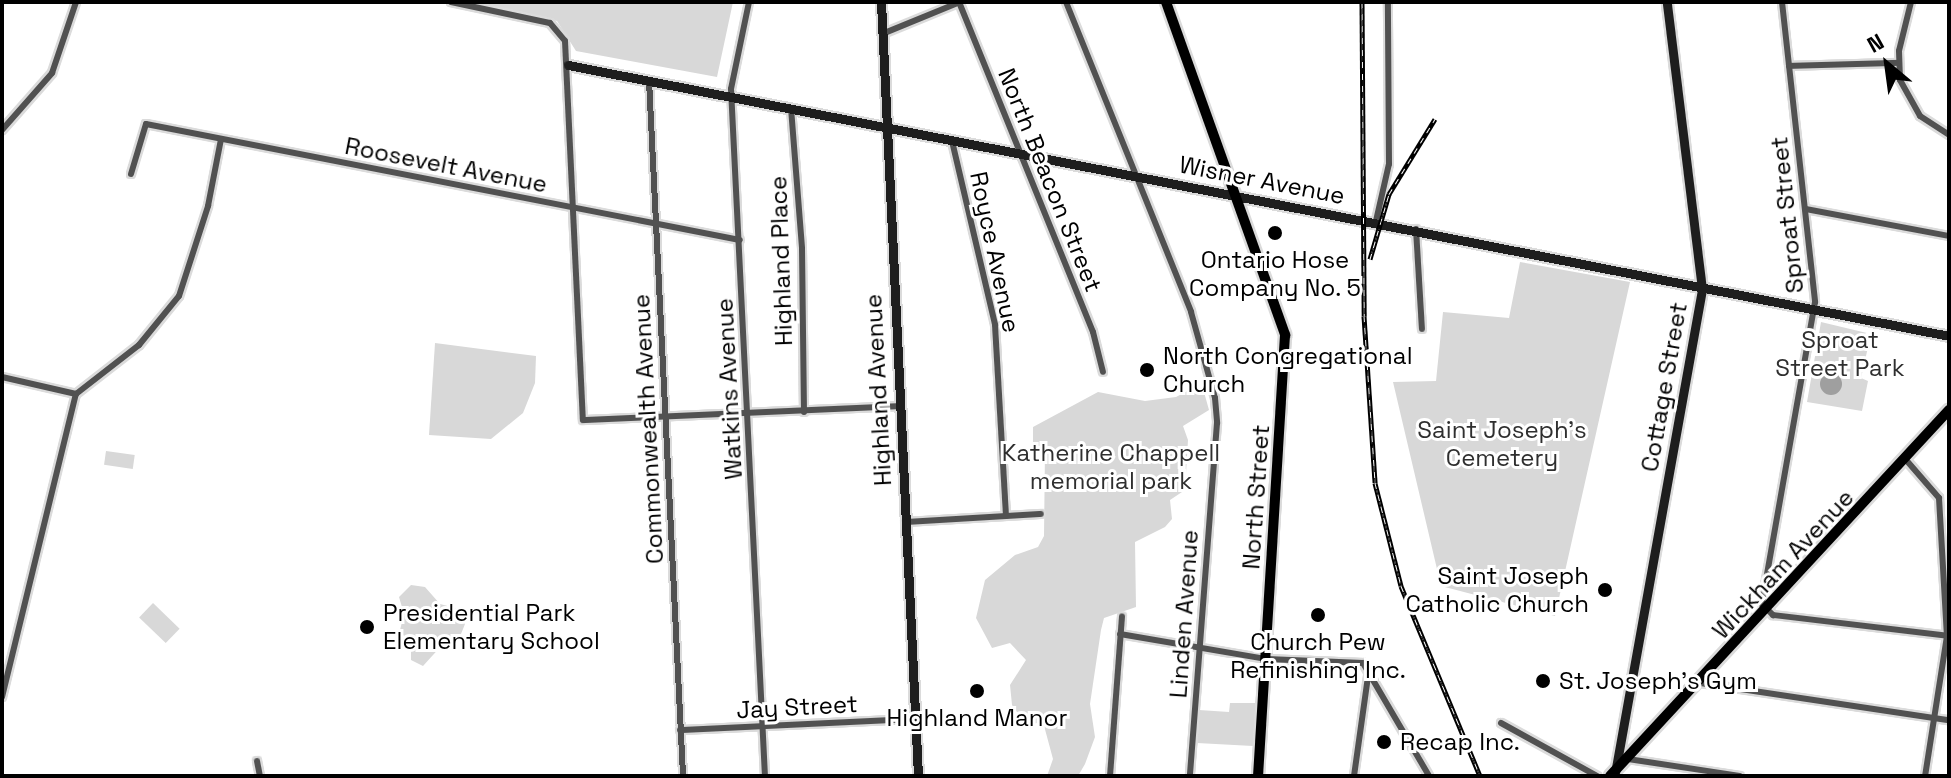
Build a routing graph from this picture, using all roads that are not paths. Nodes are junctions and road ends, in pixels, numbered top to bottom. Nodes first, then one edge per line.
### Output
1 (76, 2) edge
2 (451, 2) edge
3 (749, 2) edge
4 (881, 2) edge
5 (959, 2) edge
6 (1066, 2) edge
7 (1166, 2) edge
8 (1388, 2) edge
9 (1667, 2) edge
10 (1782, 2) edge
11 (1911, 2) edge
12 (880, 35) junction
13 (1898, 63) junction
14 (568, 65) junction
15 (1789, 66) junction
16 (649, 79) junction
17 (733, 97) junction
18 (791, 108) junction
19 (885, 126) junction
20 (2, 130) edge
21 (1949, 135) edge
22 (221, 139) junction
23 (952, 141) junction
24 (1020, 154) junction
25 (131, 174) dead end
26 (1137, 177) junction
27 (1237, 194) junction
28 (572, 208) junction
29 (1806, 209) junction
30 (1376, 221) junction
31 (655, 225) junction
32 (1416, 228) junction
33 (1949, 236) edge
34 (740, 240) junction
35 (1702, 289) junction
36 (1815, 310) junction
37 (1422, 329) dead end
38 (1949, 336) edge
39 (1103, 372) dead end
40 (2, 377) edge
41 (76, 394) junction
42 (899, 406) junction
43 (1949, 410) edge
44 (804, 412) junction
45 (748, 414) junction
46 (665, 418) junction
47 (1907, 461) junction
48 (1041, 514) dead end
49 (1006, 516) junction
50 (905, 522) junction
51 (1768, 611) junction
52 (1122, 616) dead end
53 (1120, 634) junction
54 (1948, 636) edge
55 (1199, 645) junction
56 (1267, 659) junction
57 (1369, 669) junction
58 (1700, 683) junction
59 (2, 697) edge
60 (1934, 717) junction
61 (915, 719) junction
62 (1949, 720) edge
63 (1501, 723) dead end
64 (763, 728) junction
65 (680, 730) junction
66 (1628, 759) junction
67 (257, 761) dead end
68 (1613, 774) edge
69 (260, 776) edge
70 (683, 776) edge
71 (765, 776) edge
72 (918, 776) edge
73 (1110, 776) edge
74 (1190, 776) edge
75 (1258, 776) edge
76 (1354, 776) edge
77 (1429, 776) edge
78 (1597, 776) edge
79 (1740, 776) edge
80 (1925, 776) edge

1 - 20 street
2 - 14 street
3 - 17 street, Watkins Avenue
4 - 12 street, Highland Avenue
5 - 12 street
5 - 24 street, North Beacon Street
6 - 26 street, Linden Avenue
7 - 27 main road, North Street
8 - 30 street
9 - 35 street, Cottage Street
10 - 15 street, Sproat Street
11 - 13 street
12 - 19 street, Highland Avenue
13 - 15 street
13 - 21 street
14 - 16 street, Wisner Avenue
14 - 28 street
15 - 29 street, Sproat Street
16 - 17 street, Wisner Avenue
16 - 31 street, Commonwealth Avenue
17 - 18 street, Wisner Avenue
17 - 34 street, Watkins Avenue
18 - 19 street, Wisner Avenue
18 - 44 street, Highland Place
19 - 23 street, Wisner Avenue
19 - 42 street, Highland Avenue
22 - 25 street, Roosevelt Avenue
22 - 28 street, Roosevelt Avenue
22 - 41 street
23 - 24 street, Wisner Avenue
23 - 49 street, Royce Avenue
24 - 26 street, Wisner Avenue
24 - 39 street, North Beacon Street
26 - 27 street, Wisner Avenue
26 - 55 street, Linden Avenue
27 - 30 street, Wisner Avenue
27 - 56 main road, North Street
28 - 31 street, Roosevelt Avenue
28 - 46 street
29 - 33 street
29 - 36 street, Sproat Street
30 - 32 street, Wisner Avenue
31 - 34 street, Roosevelt Avenue
31 - 46 street, Commonwealth Avenue
32 - 35 street, Wisner Avenue
32 - 37 street
34 - 45 street, Watkins Avenue
35 - 36 street, Wisner Avenue
35 - 68 street, Cottage Street
36 - 38 street, Wisner Avenue
36 - 51 street, Sproat Street
40 - 41 street
41 - 59 street
42 - 44 street
42 - 50 street, Highland Avenue
43 - 47 main road, Wickham Avenue
44 - 45 street
45 - 46 street
45 - 64 street, Watkins Avenue
46 - 65 street, Commonwealth Avenue
47 - 51 main road, Wickham Avenue
47 - 54 street
48 - 49 street
49 - 50 street
50 - 61 street, Highland Avenue
51 - 54 street
51 - 58 main road, Wickham Avenue
52 - 53 street
53 - 55 street
53 - 73 street
54 - 60 street
55 - 56 street
55 - 74 street, Linden Avenue
56 - 57 street
56 - 75 main road, North Street
57 - 76 street
57 - 77 street
58 - 60 street
58 - 66 main road, Wickham Avenue
60 - 62 street
60 - 80 street
61 - 64 street, Jay Street
61 - 72 street, Highland Avenue
63 - 78 street
64 - 65 street, Jay Street
64 - 71 street, Watkins Avenue
65 - 70 street, Commonwealth Avenue
66 - 68 main road, Wickham Avenue
66 - 79 street
67 - 69 street

